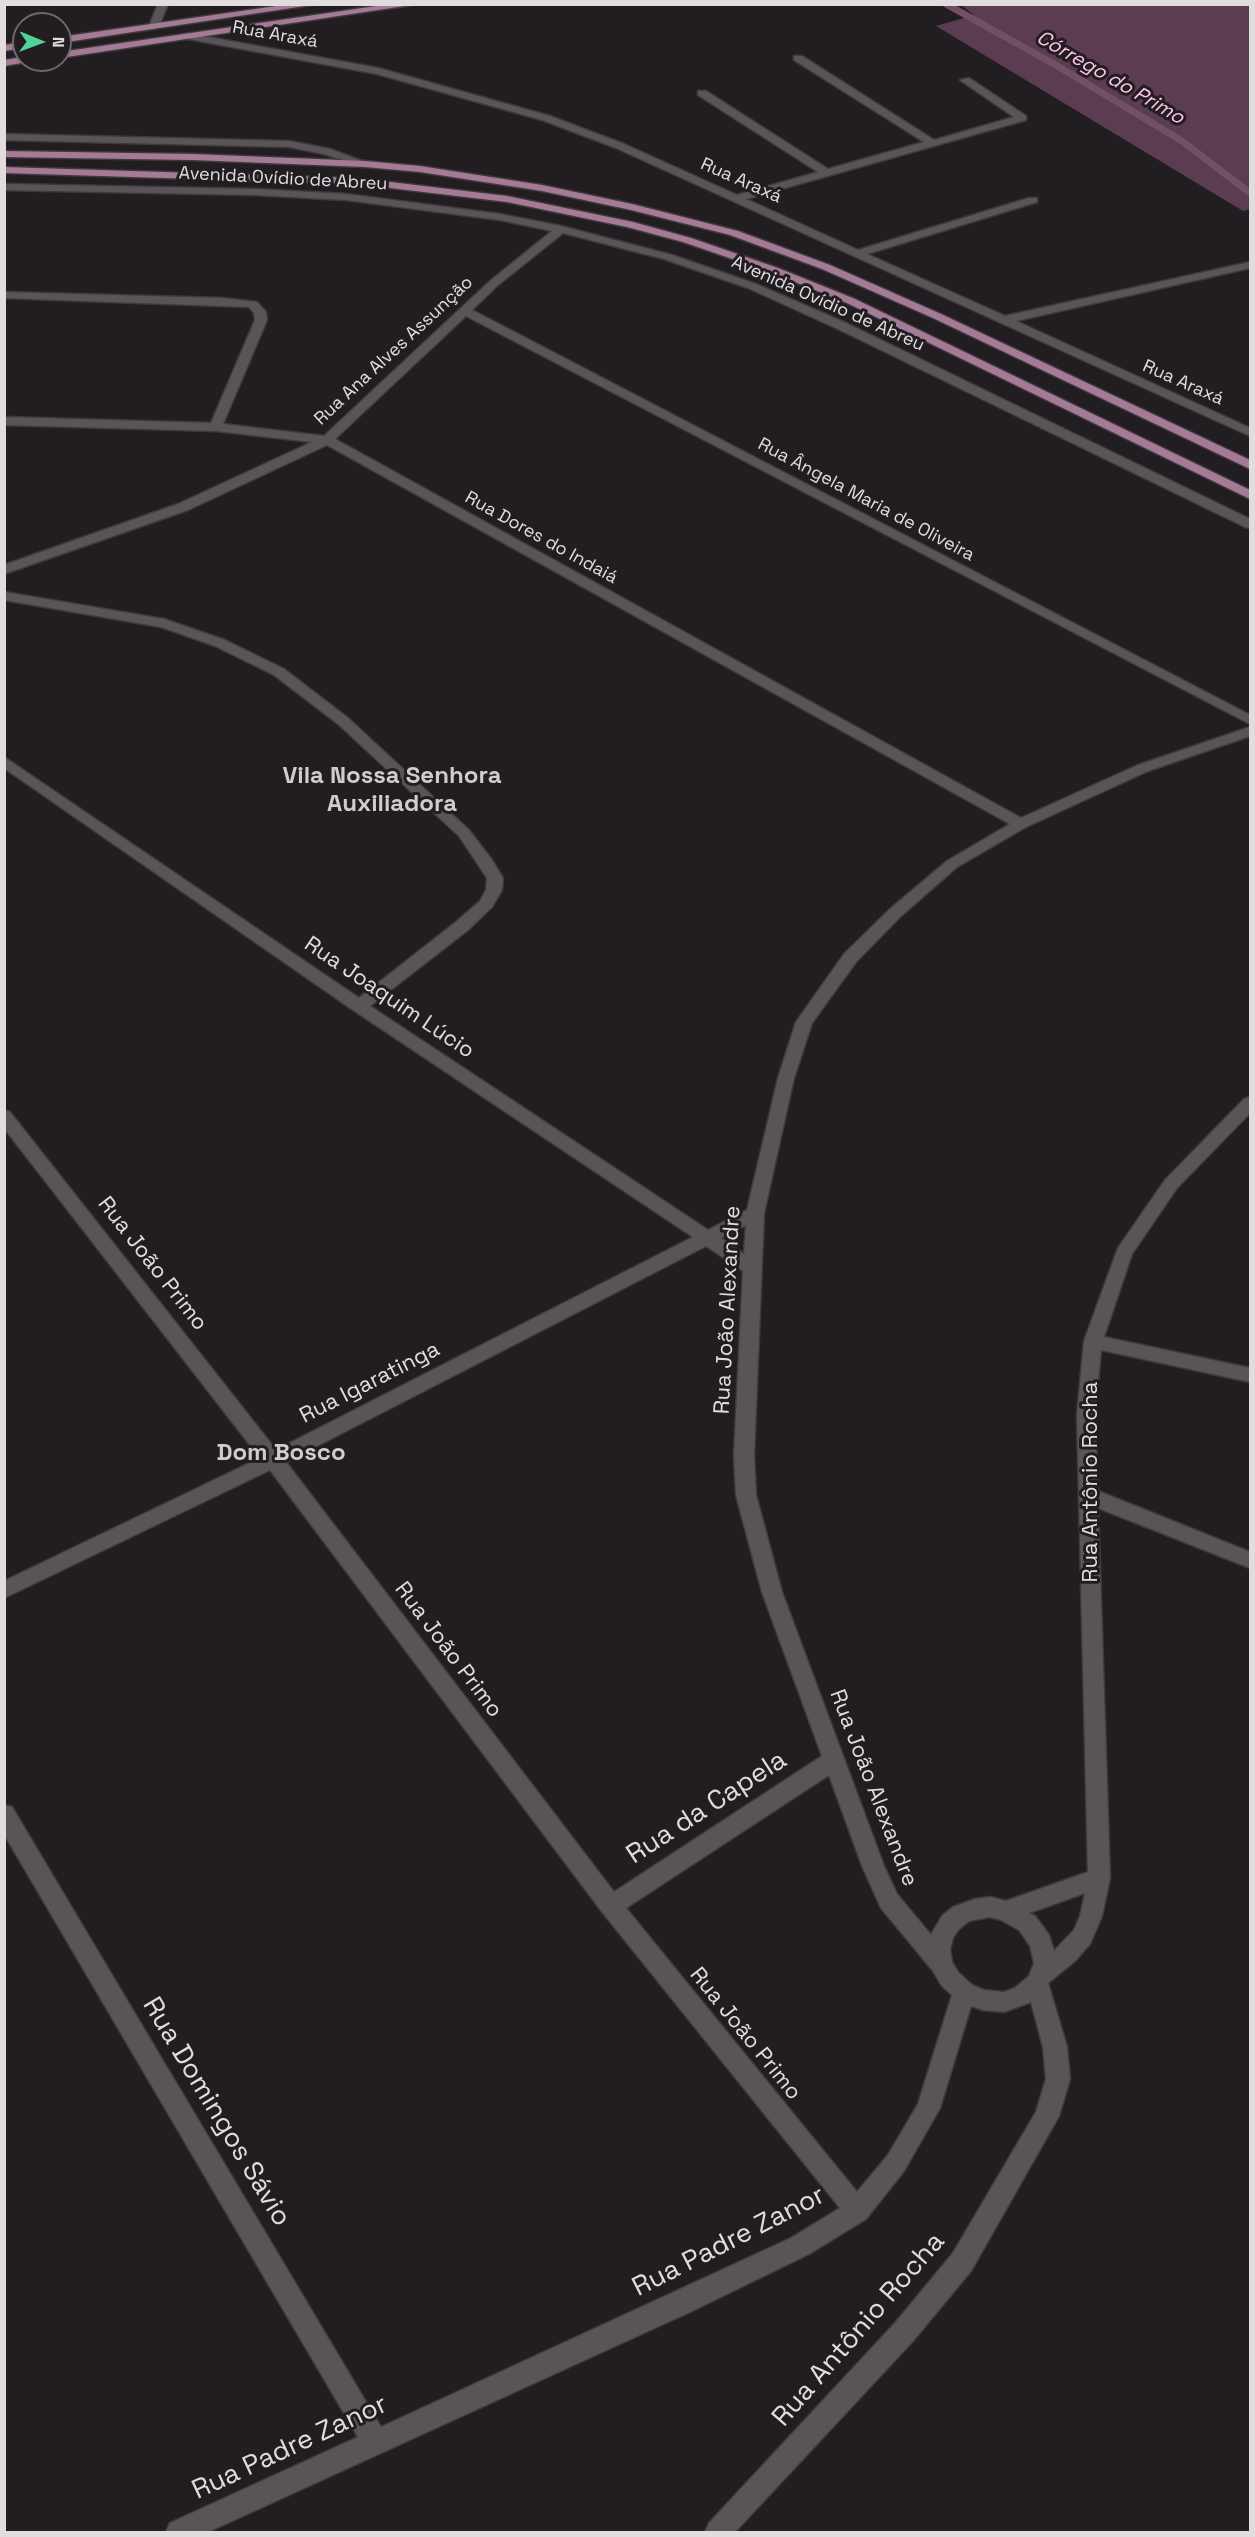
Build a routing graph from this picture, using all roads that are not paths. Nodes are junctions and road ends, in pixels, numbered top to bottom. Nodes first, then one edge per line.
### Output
1 (163, 4) edge
2 (314, 4) edge
3 (414, 4) edge
4 (154, 26) junction
5 (192, 37) junction
6 (72, 38) edge
7 (72, 53) edge
8 (798, 58) dead end
9 (965, 80) dead end
10 (702, 93) dead end
11 (4, 137) edge
12 (932, 143) junction
13 (4, 154) edge
14 (118, 156) junction
15 (365, 164) junction
16 (4, 170) edge
17 (108, 173) junction
18 (827, 173) junction
19 (357, 181) junction
20 (4, 187) edge
21 (346, 197) junction
22 (738, 198) junction
23 (1033, 200) dead end
24 (561, 230) junction
25 (860, 253) junction
26 (1251, 265) edge
27 (4, 295) edge
28 (465, 311) junction
29 (1005, 320) junction
30 (4, 421) edge
31 (216, 427) junction
32 (1251, 432) edge
33 (327, 440) junction
34 (1251, 465) edge
35 (1251, 495) edge
36 (1251, 524) edge
37 (8, 567) edge
38 (4, 596) edge
39 (1251, 720) edge
40 (1251, 731) edge
41 (4, 761) edge
42 (1021, 824) junction
43 (359, 1006) junction
44 (1250, 1103) edge
45 (4, 1116) edge
46 (755, 1213) junction
47 (708, 1238) junction
48 (751, 1267) junction
49 (1094, 1341) junction
50 (1251, 1375) edge
51 (273, 1460) junction
52 (1089, 1496) junction
53 (1251, 1560) edge
54 (4, 1590) edge
55 (835, 1759) junction
56 (4, 1814) edge
57 (1099, 1878) junction
58 (611, 1906) junction
59 (1006, 1911) junction
60 (941, 1964) junction
61 (1040, 1978) junction
62 (964, 1992) junction
63 (856, 2211) junction
64 (375, 2441) junction
65 (179, 2532) edge
66 (718, 2532) edge

1 - 4 street
2 - 4 main road
3 - 5 main road
4 - 6 main road
5 - 7 main road
5 - 22 street, Rua Araxá
8 - 12 street
9 - 12 street
10 - 18 street
11 - 15 street
12 - 18 street
13 - 14 main road, Avenida Ovídio de Abreu
14 - 15 main road, Avenida Ovídio de Abreu
14 - 17 main road
15 - 34 main road, Avenida Ovídio de Abreu
16 - 17 main road, Avenida Ovídio de Abreu
17 - 19 main road, Avenida Ovídio de Abreu
18 - 22 street
19 - 21 street
19 - 35 main road, Avenida Ovídio de Abreu
20 - 21 street, Avenida Ovídio de Abreu
21 - 24 street, Avenida Ovídio de Abreu
22 - 25 street, Rua Araxá
23 - 25 street
24 - 28 street, Rua Ana Alves Assunção
24 - 36 street, Avenida Ovídio de Abreu
25 - 29 street, Rua Araxá
26 - 29 street
27 - 31 street
28 - 33 street, Rua Ana Alves Assunção
28 - 39 street, Rua Ângela Maria de Oliveira
29 - 32 street, Rua Araxá
30 - 31 street, Rua Dores do Indaiá
31 - 33 street, Rua Dores do Indaiá
33 - 37 street, Rua Ana Alves Assunção
33 - 42 street, Rua Dores do Indaiá
38 - 43 street
40 - 42 street, Rua João Alexandre
41 - 43 street, Rua Joaquim Lúcio
42 - 46 street, Rua João Alexandre
43 - 47 street, Rua Joaquim Lúcio
44 - 49 street, Rua Antônio Rocha
45 - 51 street, Rua João Primo
46 - 47 street, Rua Igaratinga
46 - 48 street, Rua João Alexandre
47 - 48 street, Rua Joaquim Lúcio
47 - 51 street, Rua Igaratinga
48 - 55 street, Rua João Alexandre
49 - 50 street
49 - 52 street, Rua Antônio Rocha
51 - 54 street, Rua Igaratinga
51 - 58 street, Rua João Primo
52 - 53 street
52 - 57 street, Rua Antônio Rocha
55 - 58 street, Rua da Capela
55 - 60 street, Rua João Alexandre
56 - 64 street, Rua Domingos Sávio
57 - 59 street
57 - 61 street
58 - 63 street, Rua João Primo
59 - 60 street
59 - 61 street
60 - 62 street
61 - 62 street
61 - 66 street, Rua Antônio Rocha
62 - 63 street, Rua Padre Zanor
63 - 64 street, Rua Padre Zanor
64 - 65 street, Rua Padre Zanor

